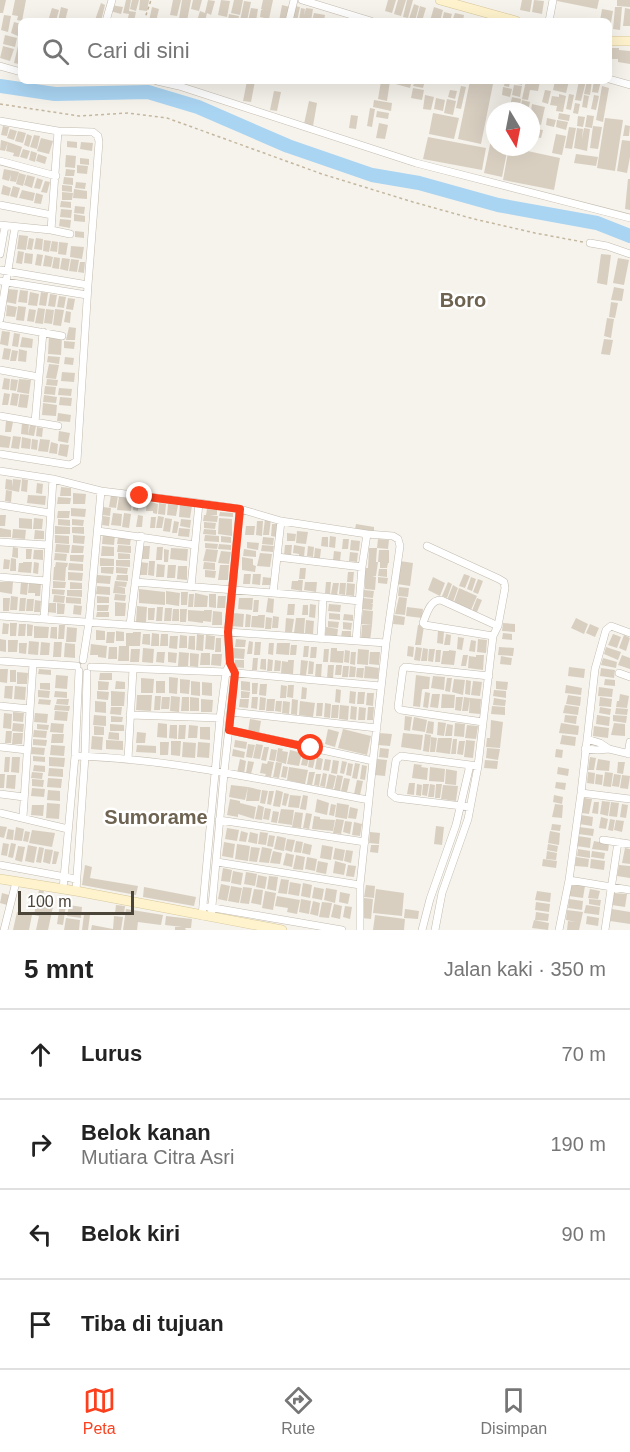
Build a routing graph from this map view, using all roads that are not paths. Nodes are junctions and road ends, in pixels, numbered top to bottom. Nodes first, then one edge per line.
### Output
1 (112, 0) edge
2 (294, 0) edge
3 (303, 0) edge
4 (553, 0) edge
5 (446, 1) edge
6 (107, 18) edge
7 (291, 18) edge
8 (361, 18) edge
9 (506, 18) edge
10 (550, 18) edge
11 (612, 41) edge
12 (630, 41) edge
13 (0, 66) edge
14 (18, 71) edge
15 (612, 80) edge
16 (170, 84) edge
17 (630, 84) edge
18 (0, 121) edge
19 (58, 131) junction
20 (0, 161) edge
21 (56, 176) junction
22 (0, 205) edge
23 (52, 215) junction
24 (630, 218) edge
25 (2, 226) edge
26 (15, 227) junction
27 (51, 230) junction
28 (70, 234) dead end
29 (590, 243) road end
30 (0, 254) edge
31 (630, 254) edge
32 (4, 271) edge
33 (3, 282) edge
34 (88, 285) junction
35 (87, 296) junction
36 (0, 319) edge
37 (0, 325) edge
38 (43, 332) junction
39 (62, 336) dead end
40 (0, 370) edge
41 (39, 377) junction
42 (0, 416) edge
43 (35, 422) junction
44 (58, 426) dead end
45 (0, 454) edge
46 (0, 471) edge
47 (53, 479) junction
48 (101, 491) junction
49 (199, 503) junction
50 (0, 505) edge
51 (240, 509) junction
52 (51, 513) junction
53 (281, 521) junction
54 (98, 531) junction
55 (367, 534) junction
56 (141, 536) junction
57 (0, 542) edge
58 (48, 545) junction
59 (195, 545) junction
60 (427, 546) dead end
61 (277, 557) junction
62 (362, 567) junction
63 (0, 577) edge
64 (46, 581) junction
65 (135, 582) junction
66 (190, 587) junction
67 (231, 590) junction
68 (273, 593) junction
69 (322, 597) junction
70 (359, 602) junction
71 (0, 616) edge
72 (44, 619) junction
73 (88, 622) junction
74 (130, 625) junction
75 (498, 626) junction
76 (228, 632) junction
77 (630, 633) edge
78 (493, 636) junction
79 (321, 639) junction
80 (356, 641) junction
81 (386, 643) junction
82 (83, 660) junction
83 (0, 661) edge
84 (230, 663) junction
85 (33, 664) junction
86 (78, 668) junction
87 (133, 669) junction
88 (89, 670) junction
89 (226, 672) junction
90 (235, 673) junction
91 (619, 673) dead end
92 (489, 676) junction
93 (630, 677) edge
94 (381, 686) junction
95 (0, 706) edge
96 (30, 709) junction
97 (231, 712) junction
98 (130, 715) junction
99 (220, 718) junction
100 (483, 722) junction
101 (376, 728) junction
102 (229, 730) junction
103 (587, 739) junction
104 (630, 742) edge
105 (0, 747) edge
106 (585, 749) junction
107 (609, 749) junction
108 (27, 750) junction
109 (629, 754) edge
110 (75, 756) junction
111 (85, 756) junction
112 (128, 759) junction
113 (373, 760) junction
114 (470, 765) junction
115 (478, 766) junction
116 (220, 772) junction
117 (581, 793) junction
118 (0, 794) edge
119 (24, 797) junction
120 (630, 799) edge
121 (369, 800) junction
122 (461, 806) junction
123 (470, 807) junction
124 (0, 813) edge
125 (23, 817) junction
126 (219, 820) junction
127 (68, 829) junction
128 (603, 840) dead end
129 (365, 842) junction
130 (618, 842) junction
131 (630, 844) edge
132 (217, 862) junction
133 (0, 865) edge
134 (65, 876) junction
135 (0, 879) edge
136 (76, 879) junction
137 (569, 880) junction
138 (16, 882) junction
139 (360, 885) junction
140 (611, 887) junction
141 (63, 889) junction
142 (630, 890) edge
143 (75, 891) junction
144 (207, 912) junction
145 (238, 926) edge
146 (4, 930) edge
147 (282, 930) edge
148 (342, 930) edge
149 (360, 930) edge
150 (422, 930) edge
151 (435, 930) edge
152 (559, 930) edge
153 (605, 930) edge

1 - 6 street
2 - 7 street
3 - 8 street
4 - 10 street
5 - 9 street
11 - 12 street
13 - 14 street
15 - 17 street
16 - 24 street
18 - 19 street
19 - 21 street
19 - 34 street
20 - 21 street
21 - 23 street
22 - 23 street
23 - 27 street
25 - 26 street
25 - 30 street
26 - 27 street
26 - 32 street
27 - 28 street
29 - 31 street
32 - 33 street
32 - 34 street
33 - 35 street
33 - 36 street
34 - 35 street
35 - 45 street
37 - 38 street
38 - 39 street
38 - 41 street
40 - 41 street
41 - 43 street
42 - 43 street
43 - 44 street
46 - 47 street
47 - 48 street
47 - 52 street
48 - 49 street
48 - 54 street
49 - 51 street
49 - 59 street
50 - 52 street
51 - 53 street
51 - 67 street
52 - 58 street
53 - 55 street
53 - 61 street
54 - 56 street
54 - 73 street
55 - 62 street
55 - 81 street
56 - 59 street
56 - 65 street
57 - 58 street
58 - 64 street
59 - 66 street
60 - 75 street
61 - 62 street
61 - 68 street
62 - 70 street
63 - 64 street
64 - 72 street
65 - 66 street
65 - 74 street
66 - 67 street
67 - 68 street
67 - 76 street
68 - 69 street
69 - 70 street
69 - 79 street
70 - 80 street
71 - 72 street
72 - 73 street
73 - 74 street
73 - 82 street
74 - 76 street
75 - 78 street
75 - 78 street
76 - 79 street
76 - 84 street
77 - 103 street
78 - 92 street
79 - 80 street
80 - 81 street
81 - 94 street
82 - 86 street
82 - 88 street
83 - 85 street
84 - 89 street
84 - 90 street
85 - 86 street
85 - 96 street
86 - 88 street
86 - 110 street
87 - 88 street
87 - 89 street
87 - 98 street
88 - 111 street
89 - 90 street
89 - 99 street
90 - 94 street
90 - 97 street
91 - 93 street
92 - 100 street
92 - 100 street
94 - 101 street
95 - 96 street
96 - 108 street
97 - 101 street
97 - 102 street
98 - 99 street
98 - 112 street
99 - 116 street
100 - 115 street
101 - 113 street
102 - 113 street
102 - 116 street
103 - 106 street
103 - 107 street
104 - 109 street
105 - 108 street
106 - 107 street
106 - 117 street
107 - 109 street
108 - 119 street
110 - 111 street
110 - 127 street
111 - 112 street
111 - 136 street
112 - 116 street
113 - 121 street
114 - 115 street
114 - 122 street
114 - 122 street
115 - 123 street
116 - 121 street
116 - 126 street
116 - 144 street
117 - 120 street
117 - 137 street
118 - 119 street
119 - 125 street
121 - 129 street
122 - 123 street
122 - 150 street
123 - 151 street
124 - 125 street
125 - 127 street
126 - 129 street
126 - 132 street
127 - 134 street
128 - 130 street
129 - 139 street
130 - 131 street
130 - 140 street
132 - 139 street
132 - 144 street
133 - 134 street
134 - 136 street
134 - 141 street
135 - 138 street
136 - 143 street
137 - 140 street
137 - 152 street
138 - 141 street
138 - 146 street
139 - 149 street
140 - 142 street
140 - 153 street
141 - 143 street
143 - 144 street
144 - 145 street
144 - 148 street
145 - 147 street

